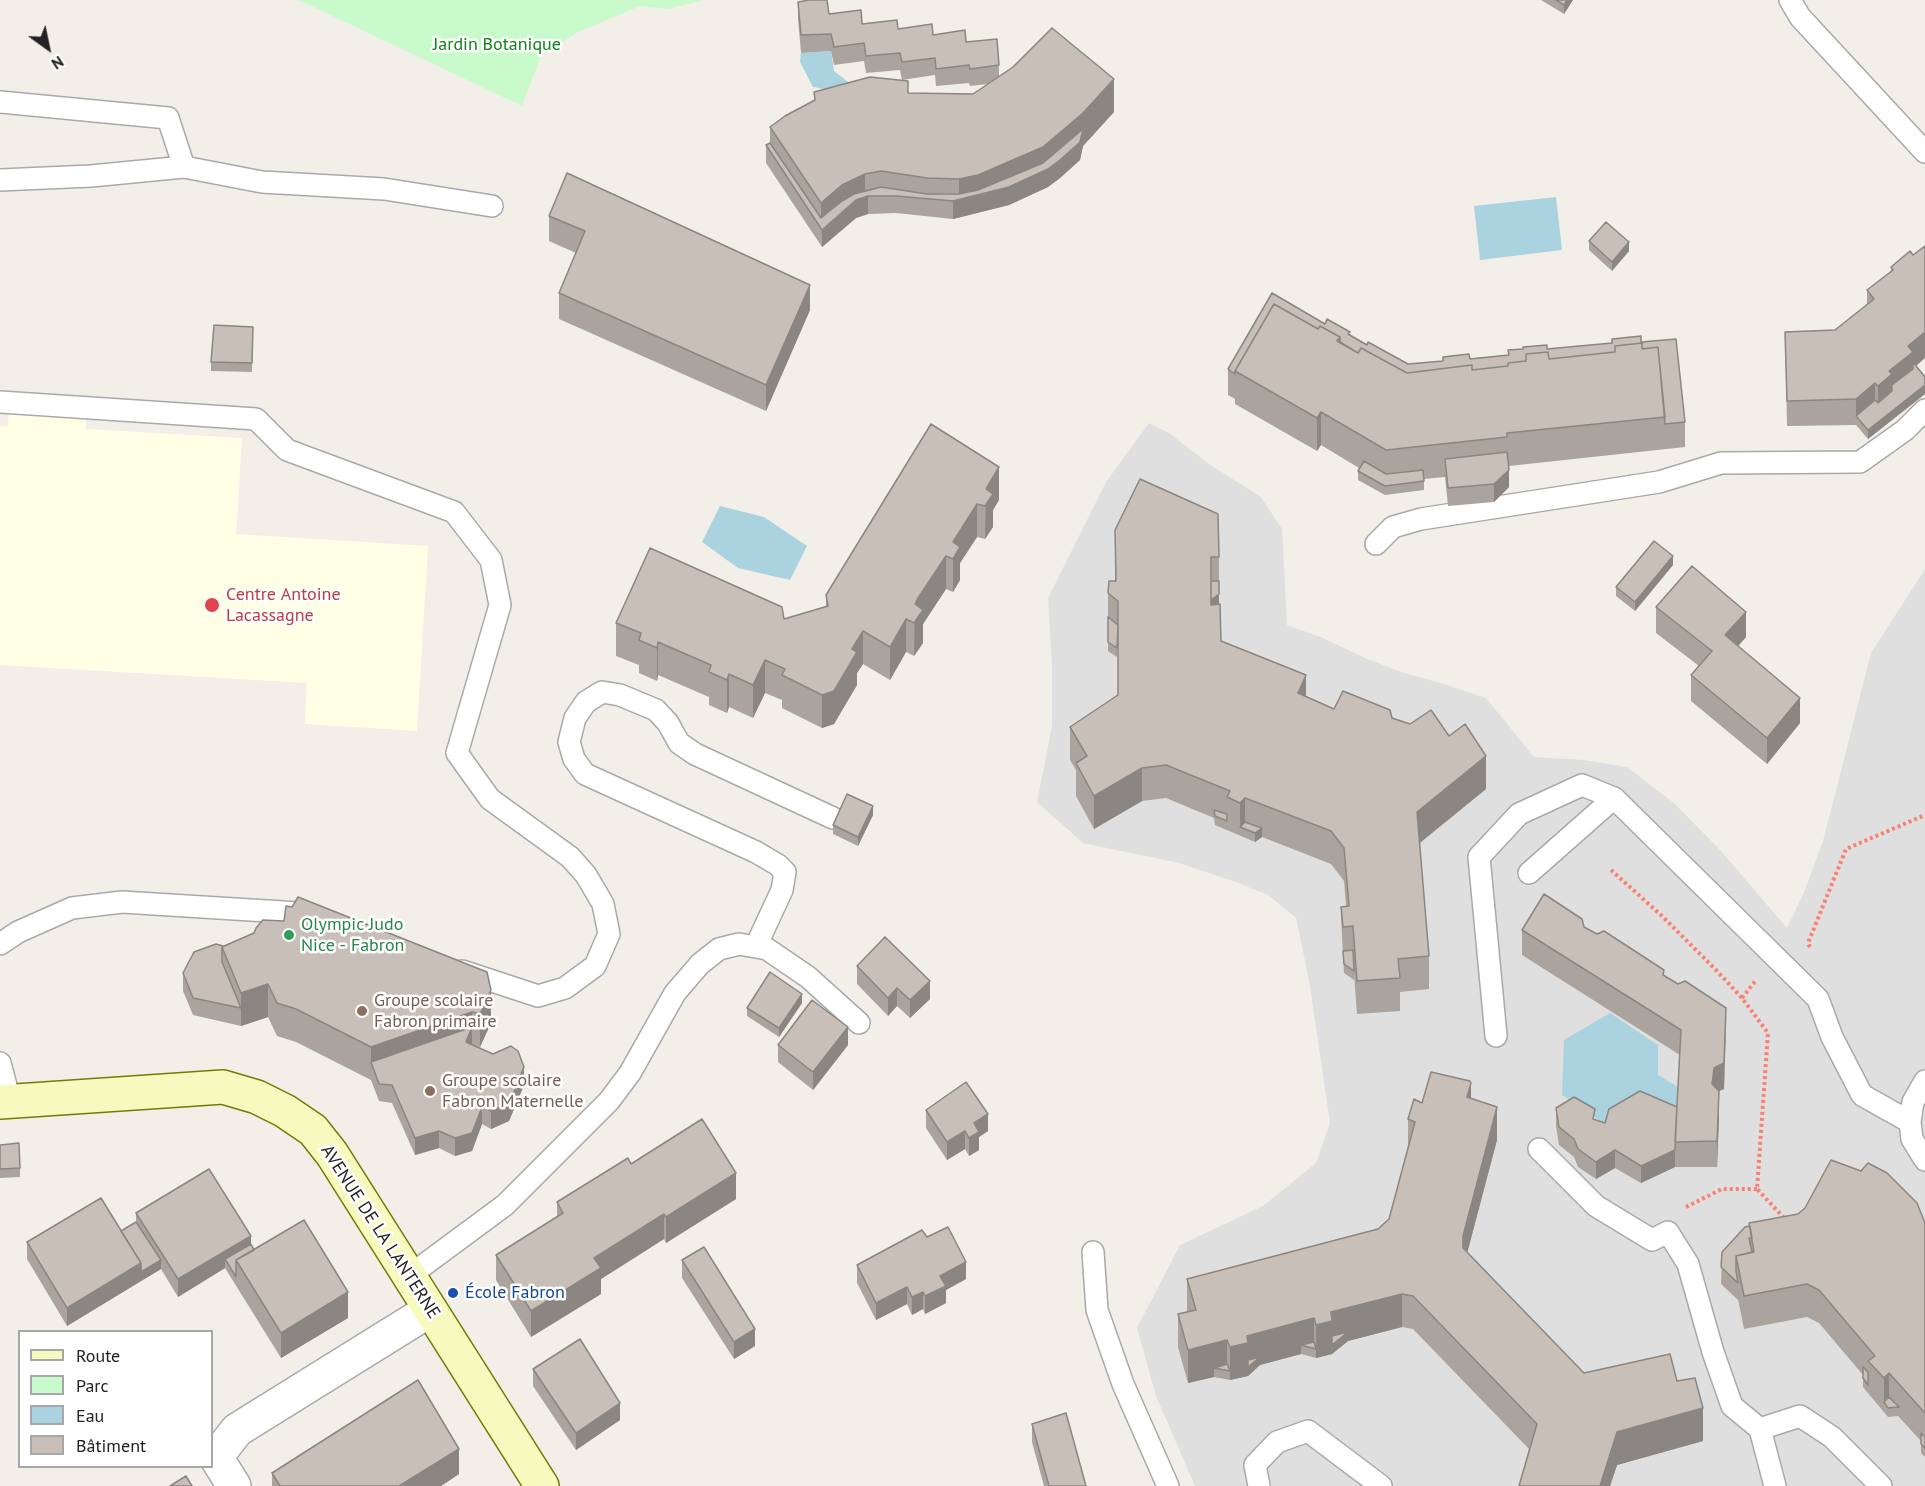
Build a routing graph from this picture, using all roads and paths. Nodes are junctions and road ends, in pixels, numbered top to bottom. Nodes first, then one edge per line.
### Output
1 (1790, 0) edge
2 (0, 102) edge
3 (1925, 152) edge
4 (184, 166) junction
5 (0, 180) edge
6 (492, 206) dead end
7 (0, 402) edge
8 (1925, 410) edge
9 (1376, 544) dead end
10 (1614, 798) junction
11 (1925, 815) edge
12 (833, 818) edge
13 (1611, 870) dead end
14 (1529, 873) dead end
15 (332, 925) edge
16 (0, 944) edge
17 (756, 946) junction
18 (440, 963) edge
19 (1806, 987) junction
20 (860, 1023) dead end
21 (1496, 1036) dead end
22 (0, 1063) edge
23 (1925, 1081) edge
24 (5, 1102) edge
25 (1910, 1122) junction
26 (1539, 1149) dead end
27 (1925, 1160) edge
28 (1757, 1189) junction
29 (1790, 1224) edge
30 (1668, 1232) junction
31 (1093, 1252) dead end
32 (409, 1276) junction
33 (430, 1310) junction
34 (1760, 1429) junction
35 (234, 1486) edge
36 (542, 1486) edge
37 (1167, 1486) edge
38 (1259, 1486) edge
39 (1381, 1486) edge
40 (1775, 1486) edge
41 (1881, 1486) edge

1 - 3 lane
2 - 4 lane
4 - 5 lane
4 - 6 lane
7 - 18 lane
8 - 9 lane
10 - 14 lane
10 - 19 lane
10 - 21 lane
11 - 19 path
12 - 17 lane
13 - 28 path
15 - 16 lane
17 - 20 lane
17 - 32 lane
19 - 25 lane
22 - 24 lane
23 - 25 lane
24 - 32 street, AVENUE DE LA LANTERNE
25 - 27 lane
26 - 30 lane
28 - 29 path
28 - 30 path
30 - 34 lane
31 - 37 lane
32 - 33 street, AVENUE DE LA LANTERNE
33 - 35 street
33 - 36 street, AVENUE DE LA LANTERNE
34 - 40 lane
34 - 41 lane
38 - 39 lane

